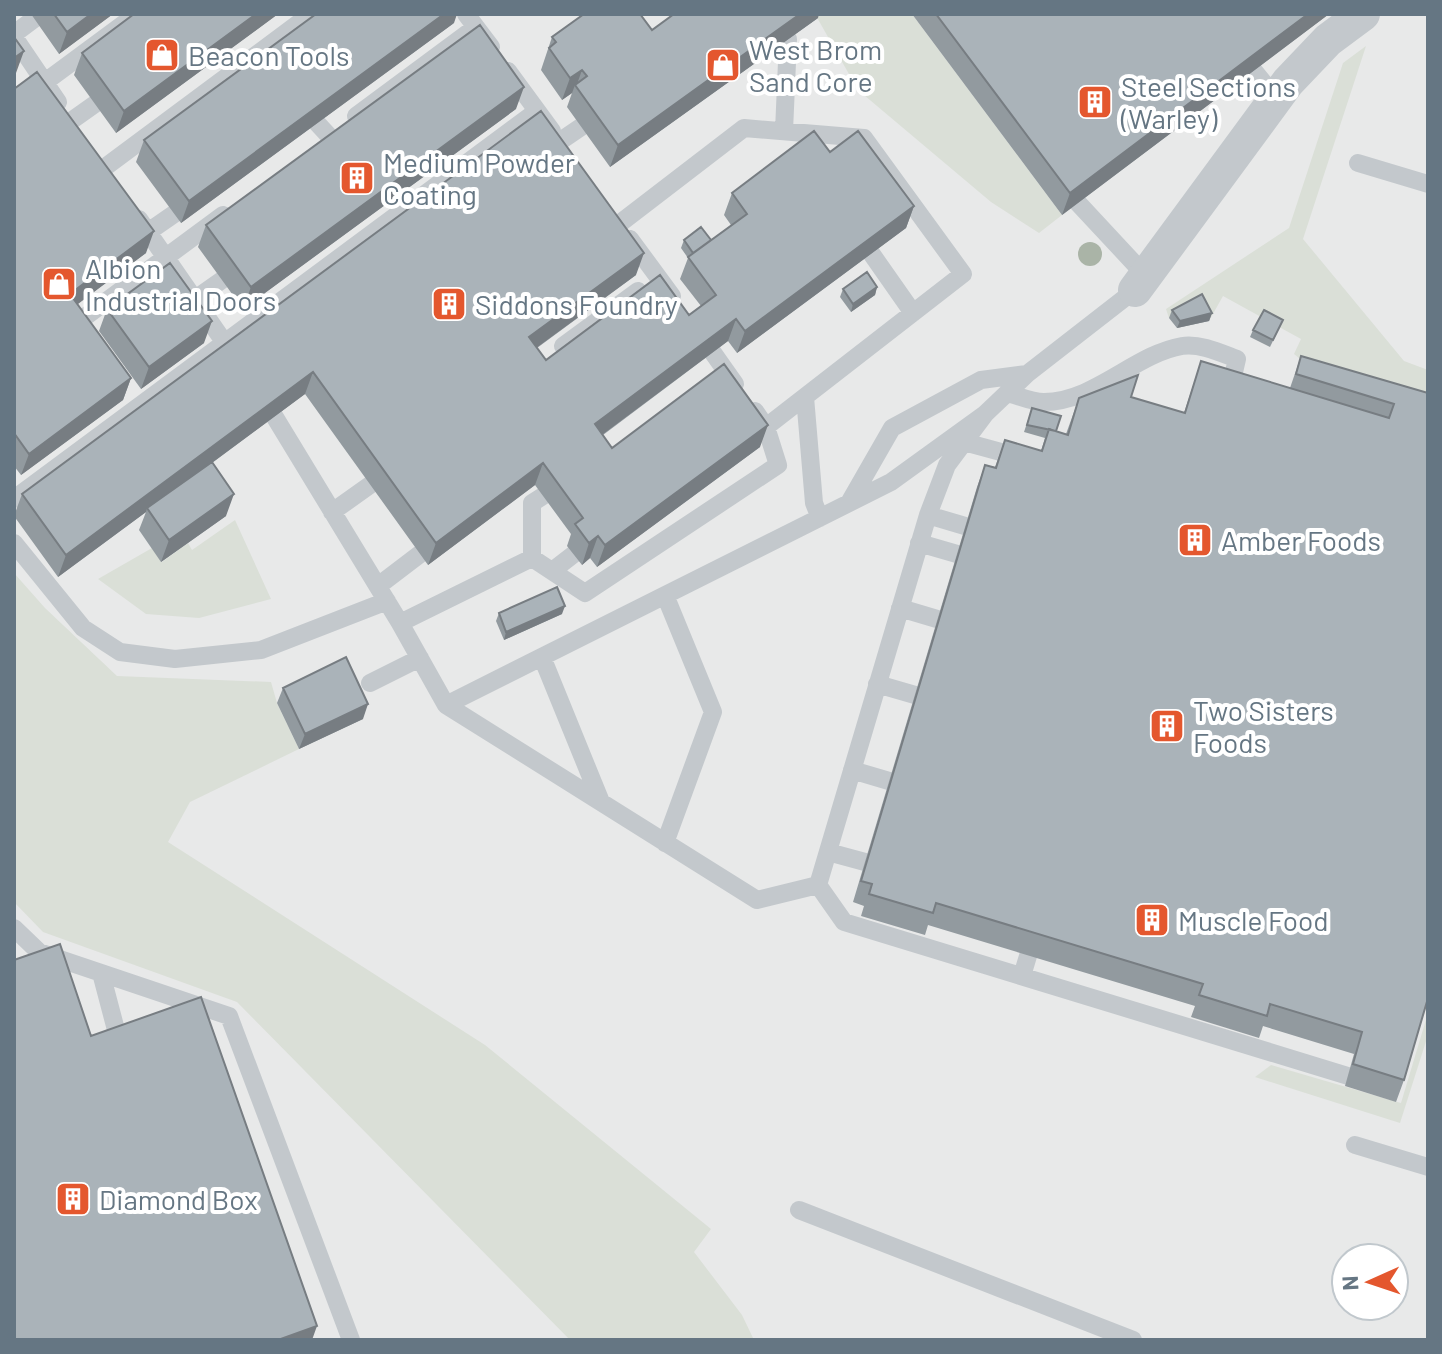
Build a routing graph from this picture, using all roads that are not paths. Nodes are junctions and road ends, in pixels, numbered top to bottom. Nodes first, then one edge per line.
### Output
1 (137, 14) edge
2 (311, 14) edge
3 (1363, 14) edge
4 (34, 19) dead end
5 (474, 19) edge
6 (14, 36) edge
7 (788, 39) edge
8 (1254, 71) edge
9 (36, 79) junction
10 (1276, 98) junction
11 (95, 104) dead end
12 (537, 111) junction
13 (71, 121) junction
14 (581, 127) dead end
15 (784, 131) junction
16 (321, 135) dead end
17 (83, 138) edge
18 (1358, 163) dead end
19 (105, 169) edge
20 (1428, 184) edge
21 (241, 201) edge
22 (1078, 203) edge
23 (131, 207) edge
24 (174, 214) dead end
25 (146, 237) junction
26 (871, 253) edge
27 (166, 257) junction
28 (658, 277) junction
29 (222, 280) dead end
30 (1140, 283) junction
31 (195, 299) junction
32 (913, 313) junction
33 (70, 328) edge
34 (225, 343) junction
35 (563, 346) edge
36 (1027, 374) junction
37 (1008, 393) junction
38 (1229, 394) edge
39 (805, 397) junction
40 (985, 414) junction
41 (766, 427) junction
42 (964, 442) junction
43 (1038, 462) edge
44 (370, 485) dead end
45 (543, 496) dead end
46 (14, 499) edge
47 (849, 503) junction
48 (332, 512) junction
49 (928, 515) junction
50 (820, 518) junction
51 (965, 526) edge
52 (14, 543) edge
53 (919, 543) junction
54 (420, 554) dead end
55 (574, 554) edge
56 (957, 554) edge
57 (532, 558) junction
58 (552, 571) junction
59 (382, 594) junction
60 (665, 595) junction
61 (900, 608) junction
62 (937, 619) edge
63 (400, 623) junction
64 (542, 657) junction
65 (420, 658) junction
66 (370, 683) dead end
67 (877, 684) junction
68 (915, 695) edge
69 (446, 705) junction
70 (852, 770) junction
71 (889, 781) edge
72 (601, 802) junction
73 (665, 843) junction
74 (828, 852) junction
75 (865, 862) edge
76 (818, 885) junction
77 (14, 928) edge
78 (1028, 956) edge
79 (101, 973) junction
80 (1022, 976) junction
81 (120, 1045) edge
82 (1348, 1076) dead end
83 (1355, 1145) dead end
84 (1428, 1167) edge
85 (799, 1210) dead end
86 (351, 1340) edge
87 (1133, 1340) edge

1 - 9 lane
2 - 19 lane
3 - 10 street
4 - 6 lane
5 - 12 lane
5 - 16 lane
6 - 9 lane
7 - 15 lane
8 - 10 lane
9 - 13 lane
10 - 30 street
11 - 13 lane
12 - 14 lane
12 - 34 lane
13 - 17 lane
15 - 28 lane
15 - 32 lane
18 - 20 lane
21 - 27 lane
22 - 30 lane
23 - 25 lane
24 - 25 lane
25 - 27 lane
26 - 32 lane
27 - 31 lane
27 - 33 lane
28 - 35 lane
28 - 41 lane
29 - 31 lane
30 - 36 lane
31 - 34 lane
32 - 39 lane
34 - 46 lane
34 - 48 lane
36 - 37 lane
36 - 47 lane
37 - 38 lane
37 - 40 lane
39 - 41 lane
39 - 50 lane
40 - 42 lane
40 - 47 lane
41 - 58 lane
42 - 43 lane
42 - 49 lane
44 - 48 lane
45 - 57 lane
47 - 50 lane
48 - 59 lane
49 - 51 lane
49 - 53 lane
50 - 60 lane
52 - 59 lane
53 - 56 lane
53 - 61 lane
54 - 59 lane
55 - 58 lane
57 - 58 lane
57 - 63 lane
59 - 63 lane
60 - 64 lane
60 - 73 lane
61 - 62 lane
61 - 67 lane
63 - 65 lane
64 - 69 lane
64 - 72 lane
65 - 66 lane
65 - 69 lane
67 - 68 lane
67 - 70 lane
69 - 72 lane
70 - 71 lane
70 - 74 lane
72 - 73 lane
73 - 76 lane
74 - 75 lane
74 - 76 lane
76 - 80 lane
77 - 79 lane
78 - 80 lane
79 - 81 lane
79 - 86 lane
80 - 82 lane
83 - 84 lane
85 - 87 lane

